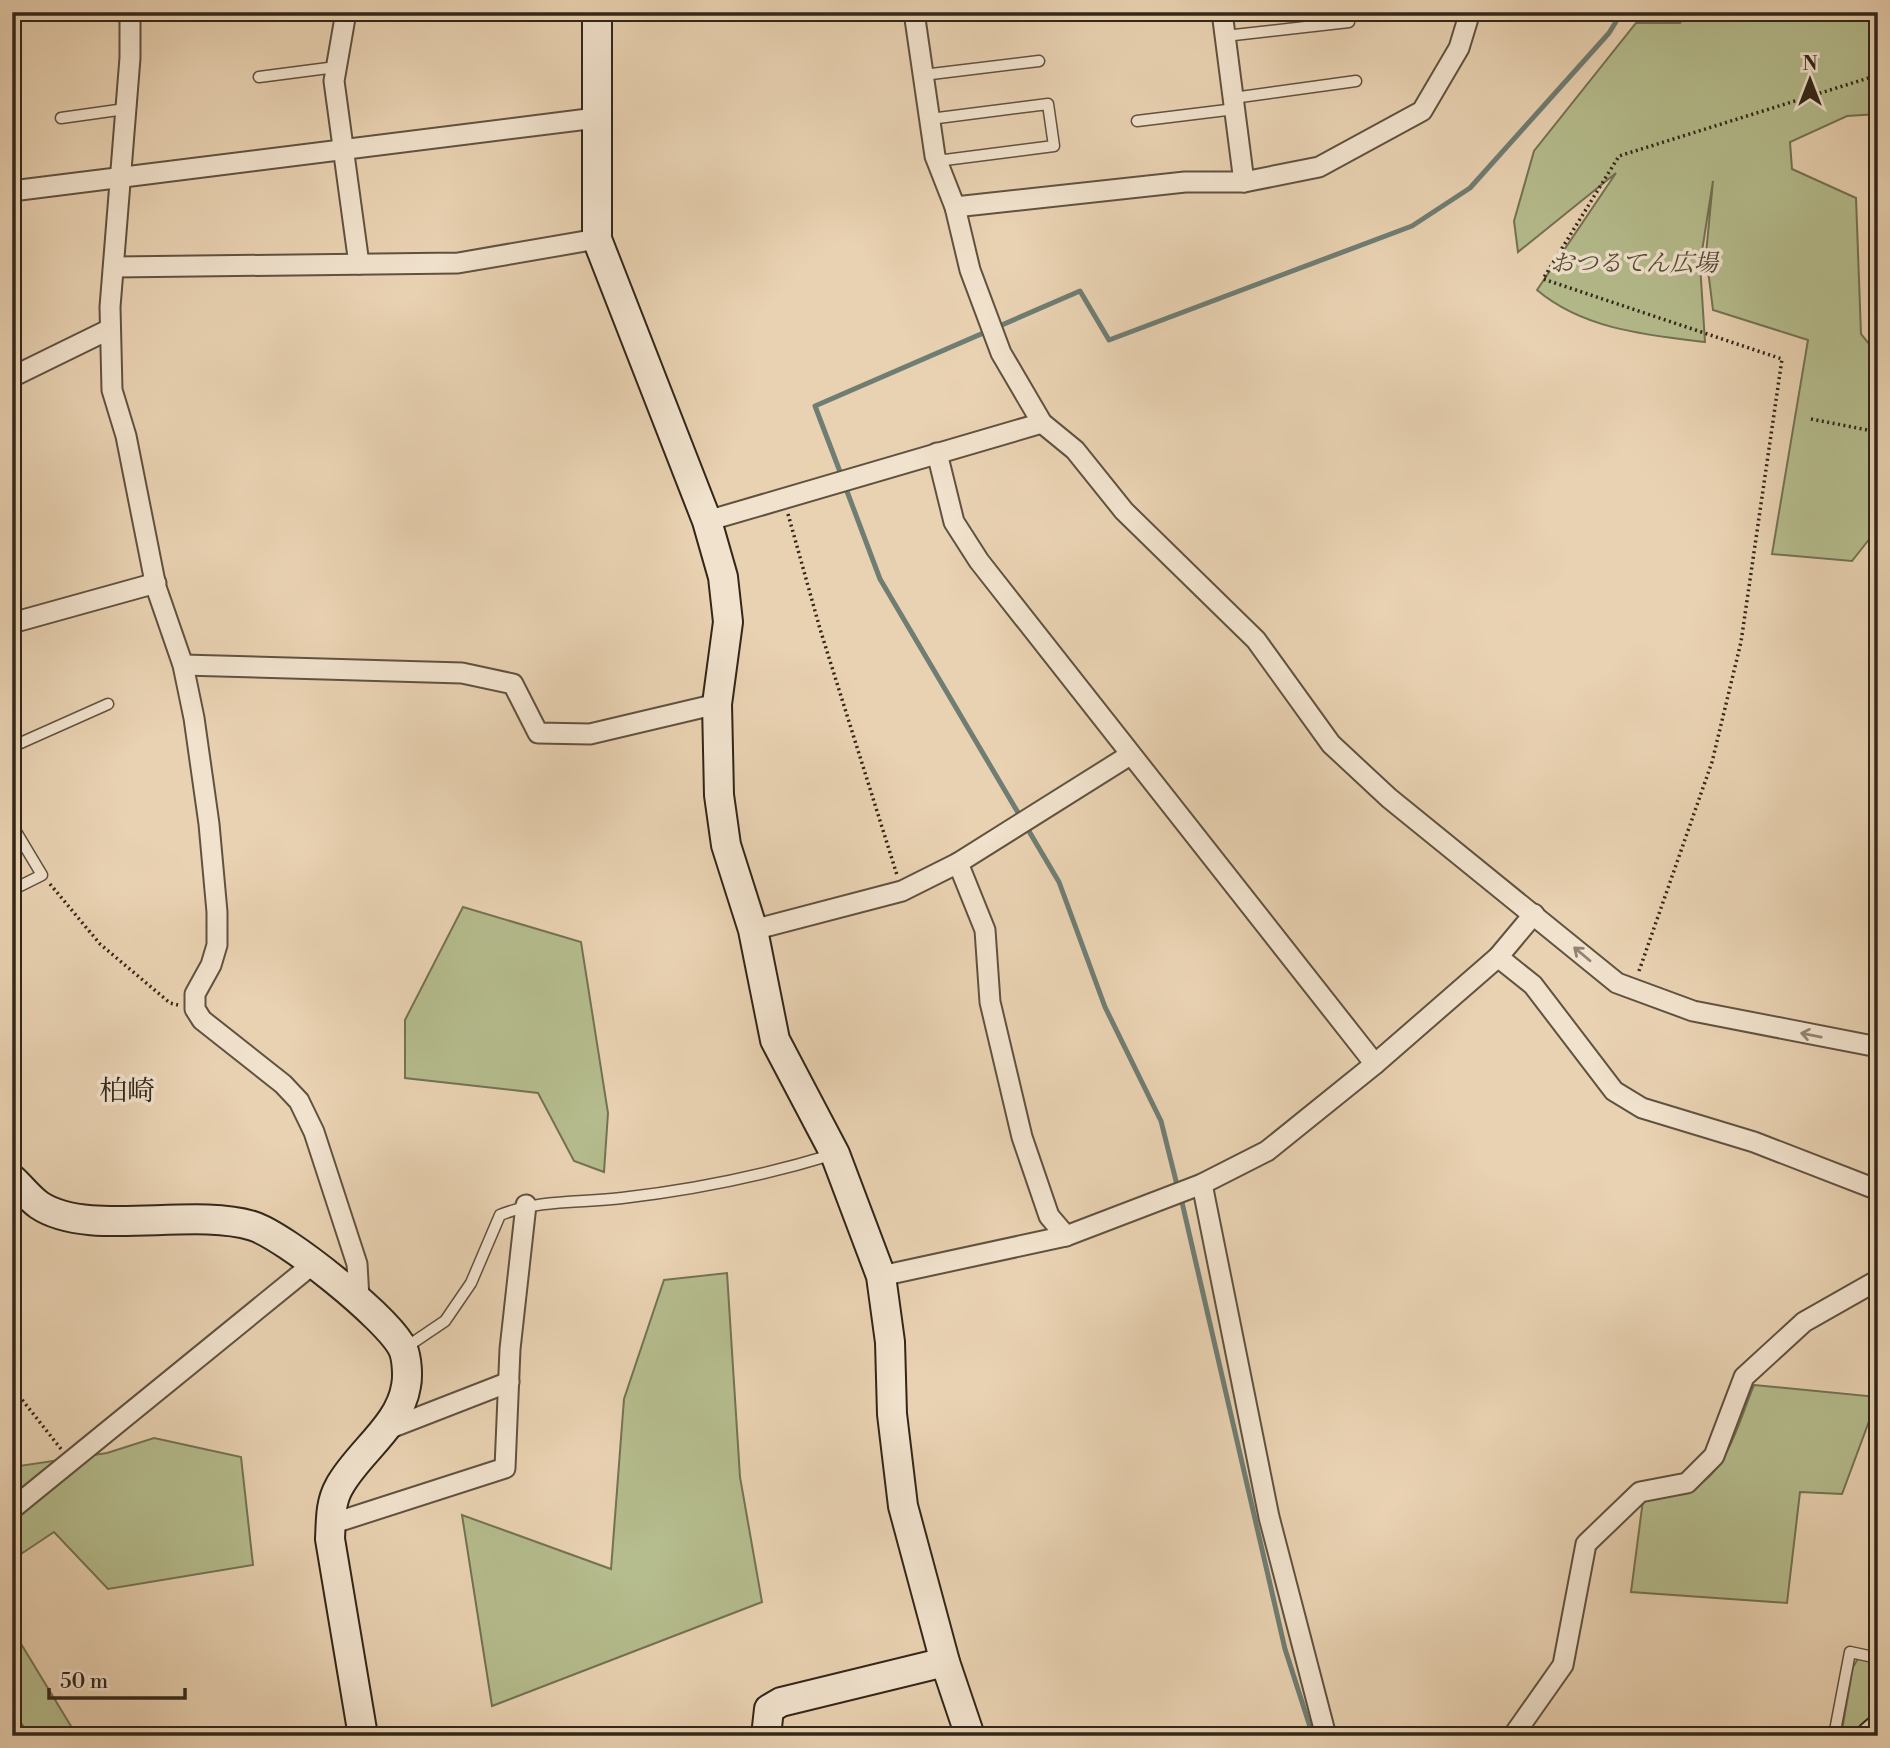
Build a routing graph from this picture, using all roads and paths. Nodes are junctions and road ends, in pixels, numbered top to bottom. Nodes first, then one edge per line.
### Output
1 (130, 12) edge
2 (346, 12) edge
3 (597, 12) edge
4 (914, 12) edge
5 (1222, 12) edge
6 (1470, 12) edge
7 (1349, 22) dead end
8 (1225, 36) junction
9 (1039, 61) dead end
10 (336, 67) junction
11 (923, 75) junction
12 (1878, 75) edge
13 (259, 77) dead end
14 (1356, 81) dead end
15 (1234, 104) junction
16 (125, 109) junction
17 (596, 117) junction
18 (61, 118) dead end
19 (930, 119) junction
20 (1137, 121) dead end
21 (343, 149) junction
22 (937, 160) junction
23 (119, 180) junction
24 (1244, 182) junction
25 (12, 191) edge
26 (955, 208) junction
27 (597, 239) junction
28 (359, 264) junction
29 (115, 267) junction
30 (110, 329) junction
31 (12, 377) edge
32 (1811, 419) dead end
33 (1042, 423) junction
34 (1878, 432) edge
35 (937, 453) junction
36 (783, 499) junction
37 (707, 521) junction
38 (156, 583) junction
39 (12, 623) edge
40 (183, 665) junction
41 (108, 704) dead end
42 (718, 704) junction
43 (12, 734) edge
44 (1130, 755) junction
45 (12, 825) edge
46 (958, 863) junction
47 (42, 875) junction
48 (12, 890) edge
49 (902, 891) junction
50 (1534, 914) junction
51 (753, 930) junction
52 (1499, 957) junction
53 (1633, 986) junction
54 (195, 1009) junction
55 (1878, 1048) edge
56 (1374, 1065) junction
57 (835, 1154) junction
58 (12, 1179) edge
59 (1202, 1184) junction
60 (1878, 1190) edge
61 (526, 1205) junction
62 (1066, 1236) junction
63 (313, 1264) junction
64 (881, 1276) junction
65 (1878, 1280) edge
66 (359, 1298) junction
67 (403, 1349) junction
68 (509, 1382) junction
69 (12, 1387) edge
70 (382, 1431) junction
71 (71, 1462) junction
72 (12, 1509) edge
73 (331, 1524) junction
74 (1878, 1658) edge
75 (945, 1662) junction
76 (1878, 1730) edge
77 (363, 1736) edge
78 (766, 1736) edge
79 (970, 1736) edge
80 (1326, 1736) edge
81 (1513, 1736) edge
82 (1834, 1736) edge
83 (1871, 1736) edge

1 - 16 street
2 - 10 street
3 - 17 street
4 - 11 street
5 - 8 street
6 - 24 street
7 - 8 lane
8 - 15 street
9 - 11 lane
10 - 13 lane
10 - 21 street
11 - 19 street
12 - 53 path
14 - 15 lane
15 - 20 lane
15 - 24 street
16 - 18 lane
16 - 23 street
17 - 21 street
17 - 27 street
19 - 22 street
19 - 22 lane
21 - 23 street
21 - 28 street
22 - 26 street
23 - 25 street
23 - 29 street
24 - 26 street
26 - 33 street
27 - 28 street
27 - 37 street
28 - 29 street
29 - 30 street
30 - 31 street
30 - 38 street
32 - 34 path
33 - 35 street
33 - 50 street
35 - 36 street
35 - 44 street
36 - 37 street
36 - 49 path
37 - 42 street
38 - 39 street
38 - 40 street
40 - 42 street
40 - 54 street
41 - 43 lane
42 - 51 street
44 - 46 street
44 - 56 street
45 - 47 lane
46 - 49 street
46 - 62 street
47 - 48 lane
47 - 54 path
49 - 51 street
50 - 52 street
53 -> 50 street
51 - 57 street
52 - 56 street
52 - 60 street
55 -> 53 street
54 - 66 street
56 - 59 street
57 - 61 lane
57 - 64 street
58 - 63 street
59 - 62 street
59 - 80 street
61 - 67 lane
61 - 68 street
62 - 64 street
63 - 66 street
63 - 71 street
64 - 75 street
65 - 81 street
66 - 67 street
67 - 70 street
68 - 70 street
68 - 73 street
69 - 71 path
70 - 73 street
71 - 72 street
73 - 77 street
74 - 82 lane
75 - 78 street
75 - 79 street
76 - 83 street

